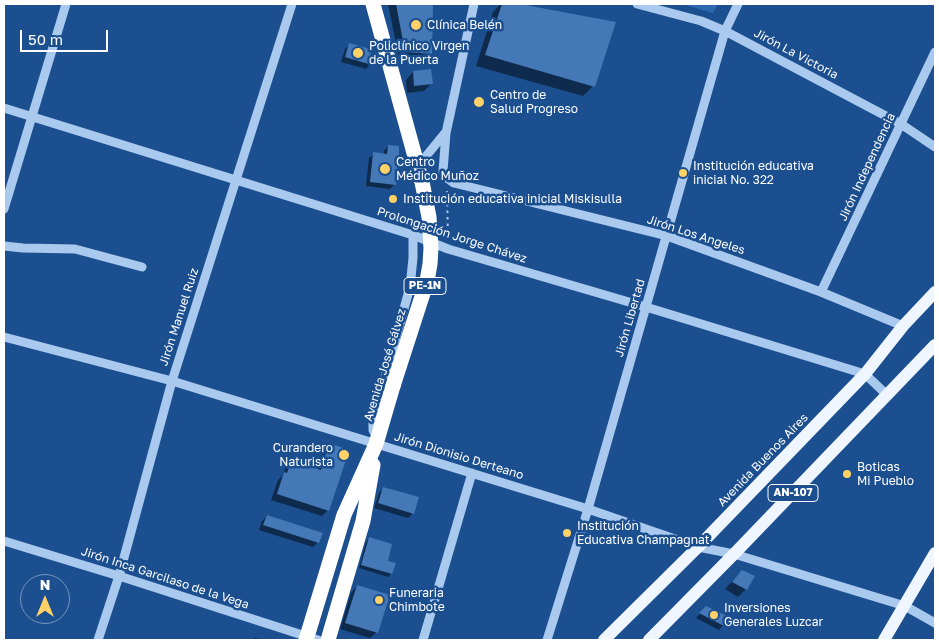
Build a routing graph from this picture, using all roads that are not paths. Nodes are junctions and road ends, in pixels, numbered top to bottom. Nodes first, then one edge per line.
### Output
1 (66, 4) edge
2 (292, 4) edge
3 (372, 4) edge
4 (474, 4) edge
5 (636, 4) edge
6 (738, 4) edge
7 (725, 31) junction
8 (935, 52) edge
9 (4, 108) edge
10 (32, 116) junction
11 (901, 124) junction
12 (446, 133) junction
13 (935, 146) edge
14 (418, 166) junction
15 (236, 180) junction
16 (4, 210) edge
17 (413, 235) junction
18 (667, 236) junction
19 (4, 246) edge
20 (142, 266) dead end
21 (822, 292) junction
22 (935, 292) edge
23 (646, 307) junction
24 (903, 326) junction
25 (4, 337) edge
26 (935, 345) edge
27 (865, 374) junction
28 (172, 381) junction
29 (887, 396) junction
30 (377, 441) junction
31 (472, 473) junction
32 (588, 510) junction
33 (4, 541) edge
34 (698, 546) junction
35 (935, 553) edge
36 (734, 554) junction
37 (119, 576) junction
38 (905, 606) junction
39 (935, 624) edge
40 (310, 639) edge
41 (98, 640) edge
42 (328, 640) edge
43 (423, 640) edge
44 (547, 640) edge
45 (604, 640) edge
46 (649, 640) edge
47 (884, 640) edge

1 - 10 street
2 - 15 street, Jirón Manuel Ruiz
3 - 14 highway, Avenida José Gálvez / PE-1N
4 - 12 street
5 - 7 street, Jirón La Victoria
6 - 7 street, Jirón Libertad
7 - 11 street, Jirón La Victoria
7 - 18 street, Jirón Libertad
8 - 11 street, Jirón Independencia
9 - 10 street, Prolongación Jorge Chávez
10 - 15 street, Prolongación Jorge Chávez
10 - 16 street
11 - 13 street, Jirón La Victoria
11 - 21 street, Jirón Independencia
12 - 14 street
12 - 18 street, Jirón Los Angeles
14 - 30 highway, Avenida José Gálvez / PE-1N, bridge
15 - 17 street, Prolongación Jorge Chávez
15 - 28 street, Jirón Manuel Ruiz
17 - 23 street, Prolongación Jorge Chávez
17 - 30 street
18 - 21 street, Jirón Los Angeles
18 - 23 street, Jirón Libertad
19 - 20 street
21 - 24 street, Jirón Los Angeles
22 - 24 main road, Avenida Buenos Aires / AN-107
23 - 27 street, Prolongación Jorge Chávez
23 - 32 street, Jirón Libertad
24 - 27 main road, Avenida Buenos Aires / AN-107
25 - 28 street, Jirón Dionisio Derteano
26 - 29 main road, AN-107
27 - 29 street, Prolongación Jorge Chávez
27 - 34 main road, Avenida Buenos Aires / AN-107
28 - 30 street, Jirón Dionisio Derteano
28 - 37 street, Jirón Manuel Ruiz
29 - 36 main road, AN-107
30 - 31 street, Jirón Dionisio Derteano
30 - 40 highway, Avenida José Gálvez / PE-1N
30 - 42 highway, Avenida José Gálvez / PE-1N
31 - 32 street, Jirón Dionisio Derteano
31 - 43 street
32 - 34 street, Jirón Dionisio Derteano
32 - 44 street, Jirón Libertad
33 - 37 street, Jirón Inca Garcilaso de la Vega
34 - 36 street, Jirón Dionisio Derteano
34 - 45 main road, Avenida Buenos Aires / AN-107
35 - 38 main road
36 - 38 street, Jirón Dionisio Derteano
36 - 46 main road, AN-107
37 - 40 street, Jirón Inca Garcilaso de la Vega
37 - 41 street, Jirón Manuel Ruiz
38 - 39 street, Jirón Dionisio Derteano
38 - 47 main road

